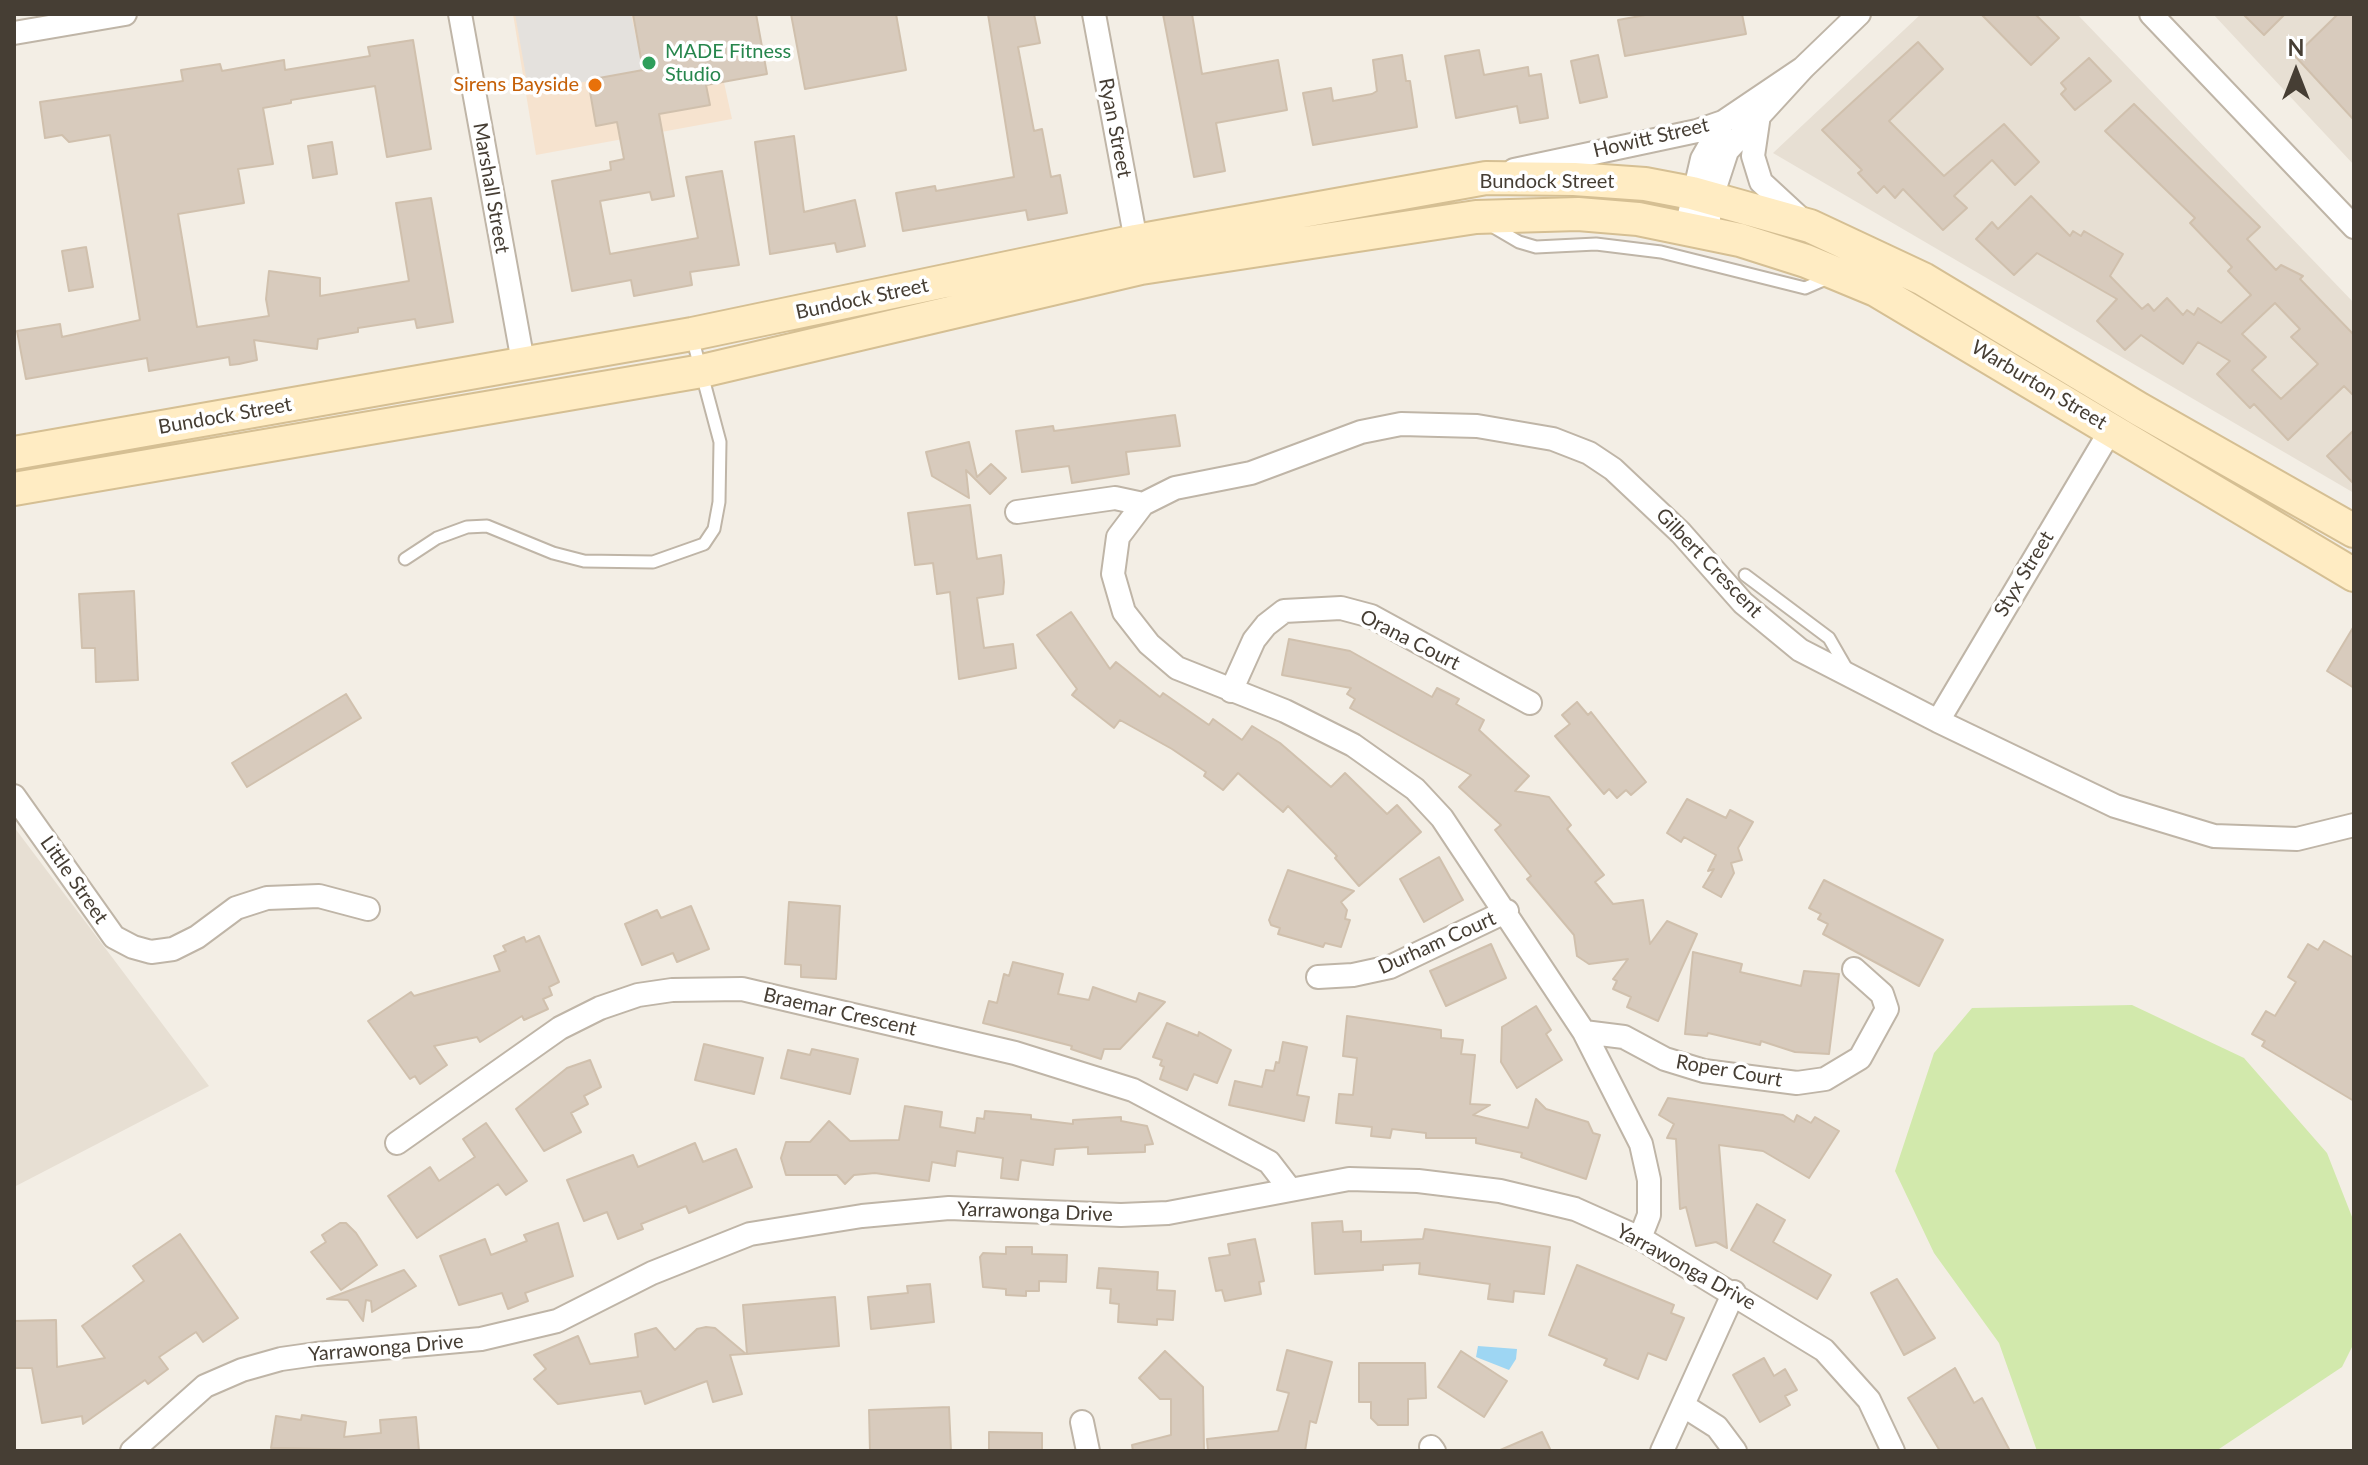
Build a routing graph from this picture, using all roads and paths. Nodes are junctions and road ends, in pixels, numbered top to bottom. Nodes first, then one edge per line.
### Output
1 (125, 14) edge
2 (460, 14) edge
3 (1094, 14) edge
4 (1859, 14) edge
5 (2151, 14) edge
6 (14, 33) edge
7 (1803, 68) junction
8 (1759, 114) junction
9 (1723, 122) junction
10 (1486, 178) junction
11 (1702, 195) junction
12 (1476, 217) junction
13 (1810, 226) junction
14 (2354, 227) edge
15 (1697, 230) junction
16 (1136, 241) junction
17 (1840, 274) junction
18 (692, 334) junction
19 (523, 362) junction
20 (702, 371) junction
21 (2112, 428) junction
22 (14, 453) edge
23 (14, 489) edge
24 (1143, 504) junction
25 (1017, 512) dead end
26 (2354, 531) edge
27 (405, 559) dead end
28 (1745, 575) dead end
29 (2354, 575) edge
30 (1852, 678) junction
31 (1231, 691) junction
32 (1530, 703) dead end
33 (1938, 721) junction
34 (14, 796) edge
35 (2354, 825) edge
36 (368, 909) dead end
37 (1507, 911) junction
38 (1854, 969) dead end
39 (1318, 977) dead end
40 (1584, 1032) junction
41 (397, 1143) dead end
42 (1289, 1188) junction
43 (1640, 1238) junction
44 (1734, 1292) junction
45 (1684, 1406) junction
46 (1082, 1422) dead end
47 (132, 1451) edge
48 (1088, 1451) edge
49 (1662, 1451) edge
50 (1735, 1451) edge
51 (1893, 1451) edge

1 - 6 street
2 - 19 street, Marshall Street
3 - 16 street, Ryan Street
4 - 7 street, Howitt Street
5 - 14 street
7 - 8 street, Howitt Street
7 - 9 street, Howitt Street
8 - 11 street, Howitt Street
8 - 13 street
9 - 10 street, Howitt Street
9 - 11 street, Howitt Street
10 - 11 main road, Bundock Street
10 - 16 main road, Bundock Street
11 - 13 main road, Warburton Street
11 - 15 street, Howitt Street
12 - 15 main road, Bundock Street
12 - 17 lane
12 - 20 main road, Bundock Street
13 - 26 main road, Warburton Street
15 - 17 main road, Warburton Street
16 - 18 main road, Bundock Street
17 - 21 main road, Warburton Street
18 - 19 main road, Bundock Street
18 - 20 lane
19 - 22 main road, Bundock Street
20 - 23 main road, Bundock Street
20 - 27 lane
21 - 29 main road, Warburton Street
21 - 33 street, Styx Street
24 - 25 street
24 - 30 street, Gilbert Crescent
24 - 31 street, Gilbert Crescent
28 - 30 lane
30 - 33 street, Gilbert Crescent
31 - 32 street, Orana Court
31 - 37 street, Gilbert Crescent
33 - 35 street, Gilbert Crescent
34 - 36 street, Little Street
37 - 39 street, Durham Court
37 - 40 street, Gilbert Crescent
38 - 40 street, Roper Court
40 - 43 street, Gilbert Crescent
41 - 42 street, Braemar Crescent
42 - 43 street, Yarrawonga Drive
42 - 47 street, Yarrawonga Drive
43 - 44 street, Yarrawonga Drive
44 - 45 street
44 - 51 street, Yarrawonga Drive
45 - 49 street
45 - 50 street
46 - 48 street

